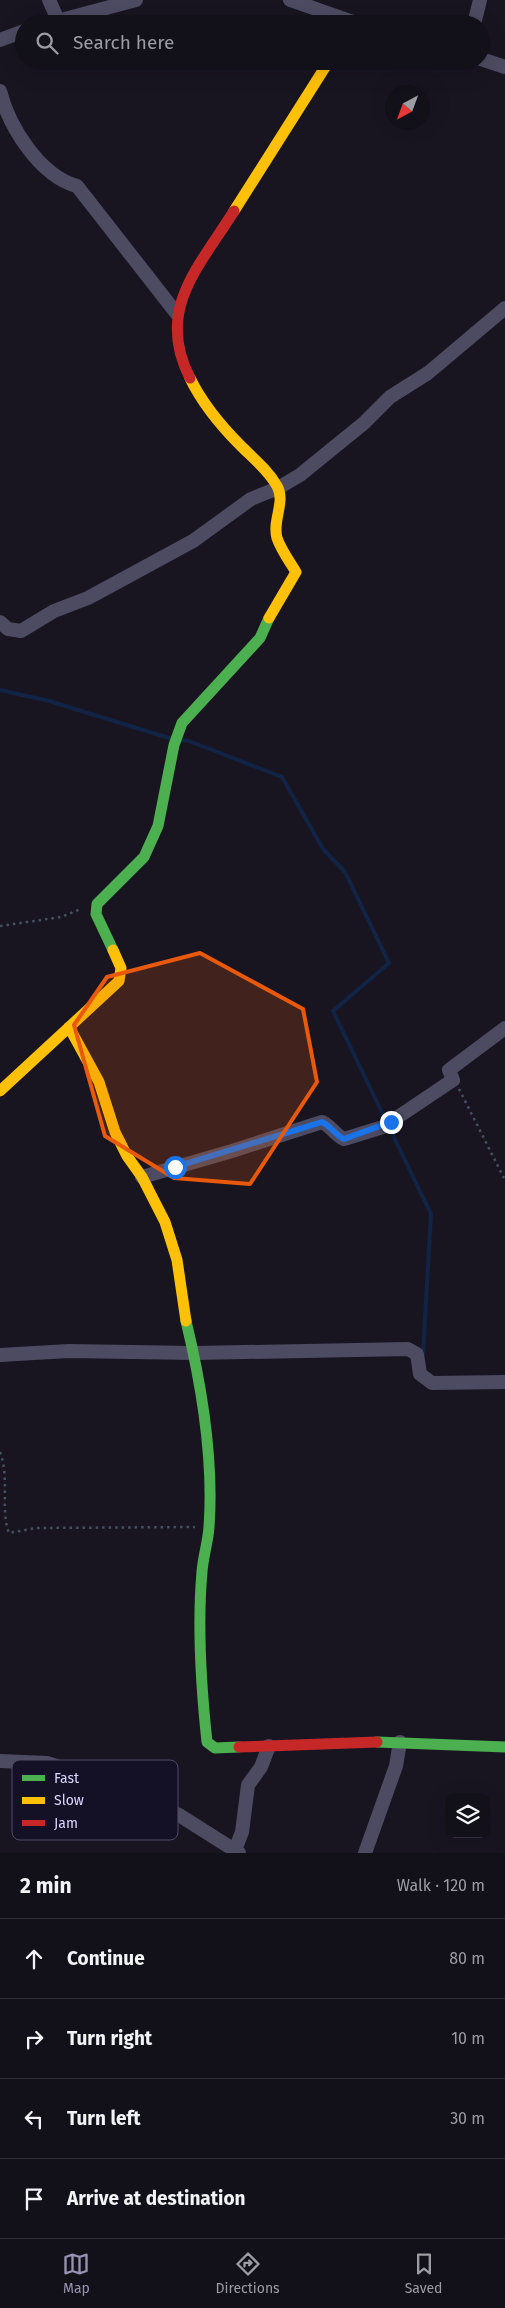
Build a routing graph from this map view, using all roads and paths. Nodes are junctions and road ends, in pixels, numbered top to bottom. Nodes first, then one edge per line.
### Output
1 (49, 0) edge
2 (136, 0) edge
3 (290, 0) edge
4 (480, 0) edge
5 (51, 15) edge
6 (79, 15) edge
7 (330, 15) edge
8 (476, 15) edge
9 (15, 34) edge
10 (0, 40) edge
11 (490, 63) edge
12 (505, 67) edge
13 (323, 70) edge
14 (0, 92) edge
15 (505, 308) edge
16 (177, 314) junction
17 (278, 488) junction
18 (0, 622) edge
19 (97, 904) junction
20 (0, 926) edge
21 (69, 1027) junction
22 (505, 1028) edge
23 (453, 1080) junction
24 (0, 1091) edge
25 (142, 1177) junction
26 (505, 1180) edge
27 (194, 1353) junction
28 (0, 1355) edge
29 (505, 1382) edge
30 (0, 1452) edge
31 (209, 1527) junction
32 (400, 1742) junction
33 (269, 1746) junction
34 (505, 1747) edge
35 (178, 1815) edge
36 (237, 1852) edge
37 (365, 1853) edge

1 - 5 street
2 - 6 street
3 - 7 street
4 - 8 street
9 - 10 street
11 - 12 street
13 - 16 street
14 - 16 street
15 - 17 street
16 - 17 street
17 - 18 street
17 - 19 street
19 - 20 path
19 - 21 street
21 - 24 street
21 - 25 street
22 - 23 street
23 - 25 street
23 - 26 path
25 - 27 street
27 - 28 street
27 - 29 street
27 - 31 street
30 - 31 path
31 - 33 street
32 - 33 street
32 - 34 street
32 - 37 street
33 - 36 street
35 - 36 street

